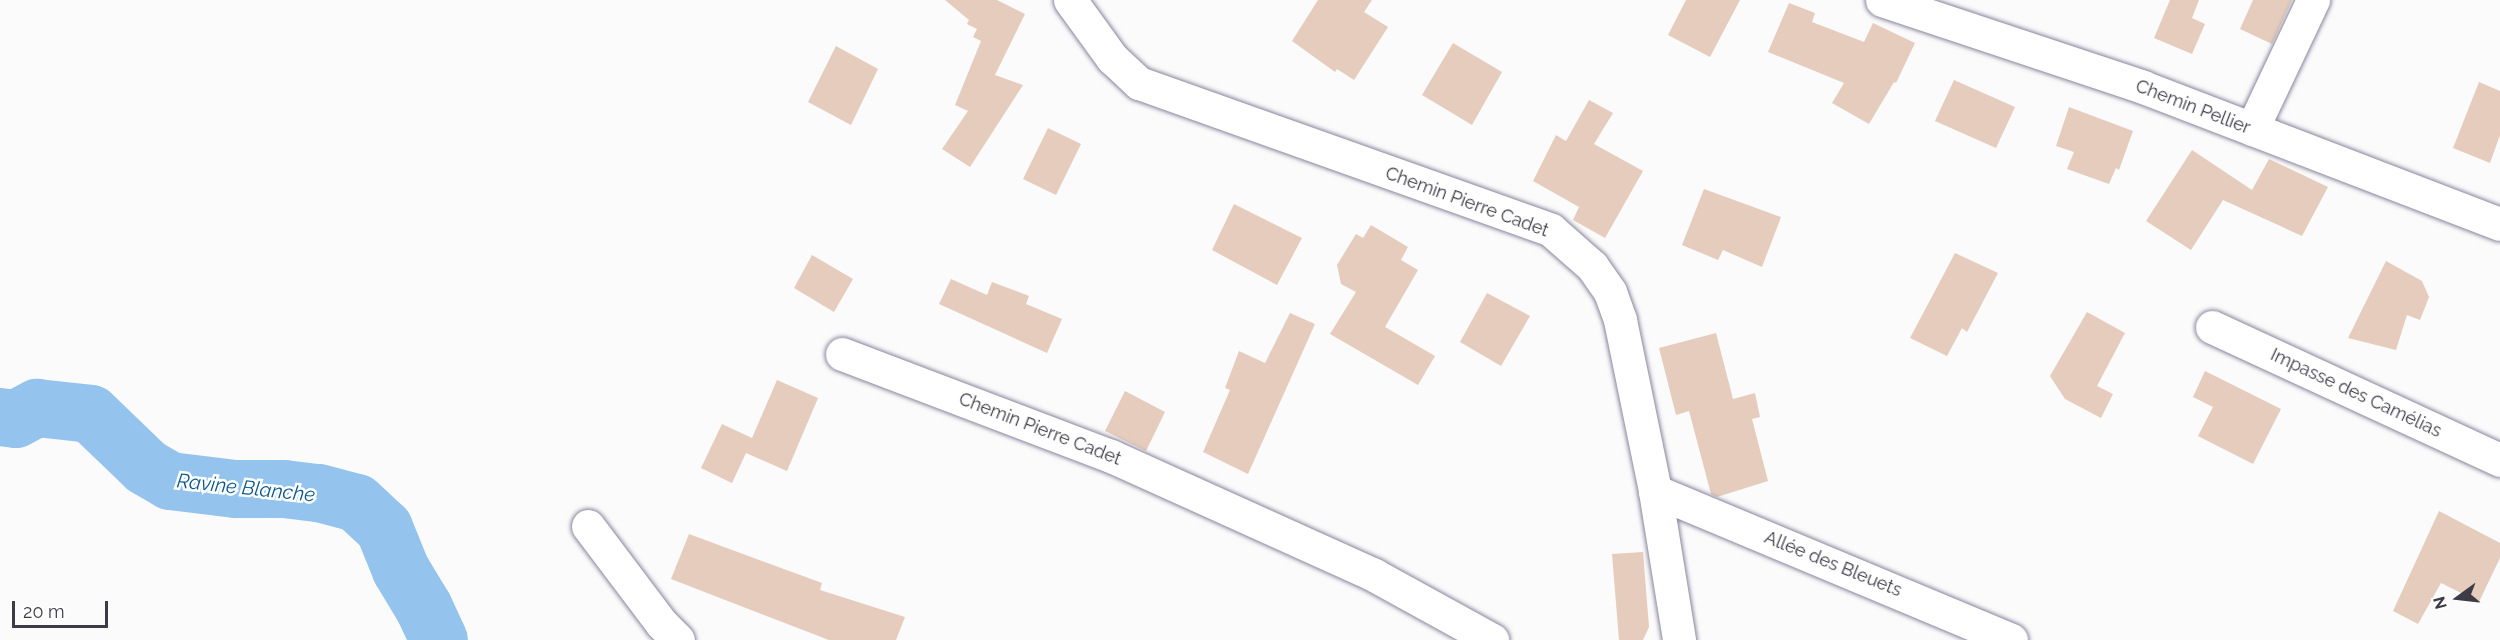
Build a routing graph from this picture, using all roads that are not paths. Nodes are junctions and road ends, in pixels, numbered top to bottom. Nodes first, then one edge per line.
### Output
1 (1070, 0) edge
2 (1882, 0) edge
3 (2313, 0) edge
4 (2252, 129) junction
5 (2500, 224) edge
6 (2212, 327) dead end
7 (842, 354) dead end
8 (2500, 460) edge
9 (1655, 491) junction
10 (588, 526) dead end
11 (678, 640) edge
12 (1492, 640) edge
13 (1679, 640) edge
14 (2011, 640) edge

1 - 9 street, Chemin Pierre Cadet
2 - 4 street, Chemin Pellier
3 - 4 street
4 - 5 street, Chemin Pellier
6 - 8 street, Impasse des Camélias
7 - 12 street, Chemin Pierre Cadet
9 - 13 street, Chemin Pierre Cadet
9 - 14 street, Allée des Bleuets
10 - 11 street

